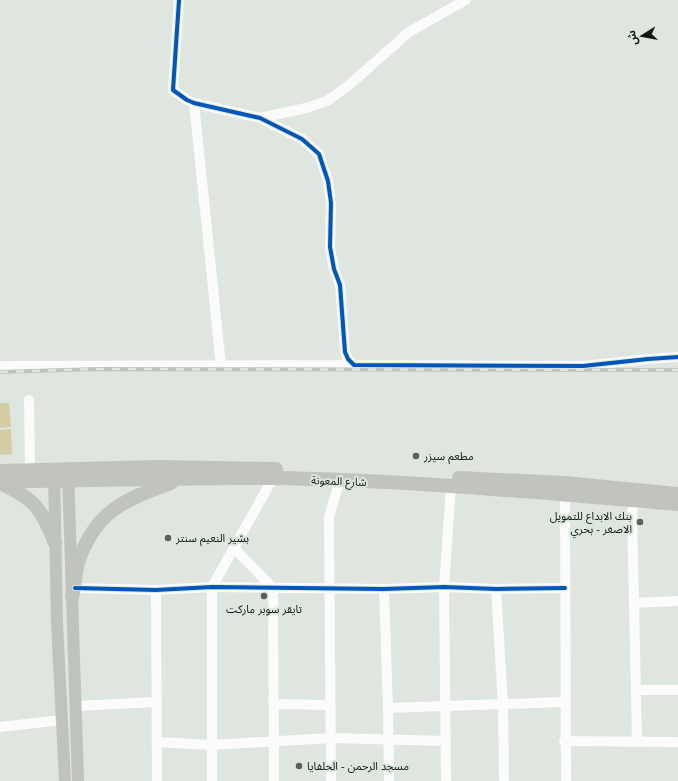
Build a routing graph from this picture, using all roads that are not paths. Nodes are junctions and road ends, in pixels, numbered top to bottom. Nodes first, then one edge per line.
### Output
1 (179, 0) edge
2 (466, 0) edge
3 (194, 103) junction
4 (260, 118) junction
5 (678, 357) edge
6 (354, 365) junction
7 (0, 366) edge
8 (222, 366) junction
9 (29, 400) dead end
10 (0, 471) edge
11 (30, 471) junction
12 (61, 476) junction
13 (183, 478) junction
14 (273, 478) junction
15 (340, 480) junction
16 (0, 482) edge
17 (451, 487) junction
18 (565, 494) junction
19 (678, 494) edge
20 (635, 501) junction
21 (678, 504) edge
22 (55, 543) junction
23 (234, 548) junction
24 (212, 587) junction
25 (444, 587) junction
26 (273, 588) junction
27 (329, 588) junction
28 (565, 588) junction
29 (384, 589) junction
30 (496, 589) junction
31 (156, 590) junction
32 (73, 596) junction
33 (678, 601) edge
34 (56, 603) junction
35 (634, 603) junction
36 (636, 690) junction
37 (678, 690) edge
38 (157, 702) junction
39 (564, 702) junction
40 (273, 704) junction
41 (503, 704) junction
42 (330, 705) junction
43 (445, 705) junction
44 (76, 706) junction
45 (388, 708) junction
46 (62, 720) junction
47 (0, 727) edge
48 (331, 738) junction
49 (388, 739) junction
50 (446, 741) junction
51 (564, 741) junction
52 (157, 742) junction
53 (274, 742) junction
54 (637, 742) junction
55 (678, 742) edge
56 (211, 745) junction
57 (65, 781) edge
58 (78, 781) edge
59 (157, 781) edge
60 (212, 781) edge
61 (274, 781) edge
62 (331, 781) edge
63 (389, 781) edge
64 (446, 781) edge
65 (504, 781) edge
66 (566, 781) edge

1 - 3 street
2 - 4 street
3 - 4 street
3 - 8 street
4 - 6 street
5 - 6 street
6 - 8 street
7 - 8 street
9 - 11 street
10 - 11 highway, شارع المعونة
11 - 12 highway, شارع المعونة
12 - 13 highway, شارع المعونة
12 - 16 highway, شارع المعونة
12 - 19 highway, شارع المعونة
12 - 22 main road
12 - 32 main road
13 - 14 highway, شارع المعونة
13 - 32 highway
14 - 15 highway, شارع المعونة
14 - 23 street
15 - 17 highway, شارع المعونة
15 - 27 street
16 - 22 highway
17 - 18 highway, شارع المعونة
17 - 25 street
18 - 20 highway, شارع المعونة
18 - 28 street
20 - 21 highway, شارع المعونة
20 - 35 street
22 - 34 main road
23 - 24 street
23 - 26 street
24 - 26 street
24 - 31 street
24 - 56 street
25 - 29 street
25 - 30 street
25 - 43 street
26 - 27 street
26 - 40 street
27 - 29 street
27 - 42 street
28 - 30 street
28 - 39 street
29 - 45 street
30 - 41 street
31 - 32 street
31 - 38 street
32 - 34 main road
32 - 44 main road
33 - 35 street
34 - 46 main road
35 - 36 street
36 - 37 street
36 - 54 street
38 - 44 street
38 - 52 street
39 - 41 street
39 - 51 street
40 - 42 street
40 - 53 street
41 - 43 street
41 - 65 street
42 - 48 street
43 - 45 street
43 - 50 street
44 - 58 main road
45 - 49 street
46 - 47 street
46 - 57 main road
48 - 49 street
48 - 53 street
48 - 62 street
49 - 50 street
49 - 63 street
50 - 64 street
51 - 54 street
51 - 66 street
52 - 56 street
52 - 59 street
53 - 56 street
53 - 61 street
54 - 55 street
56 - 60 street

